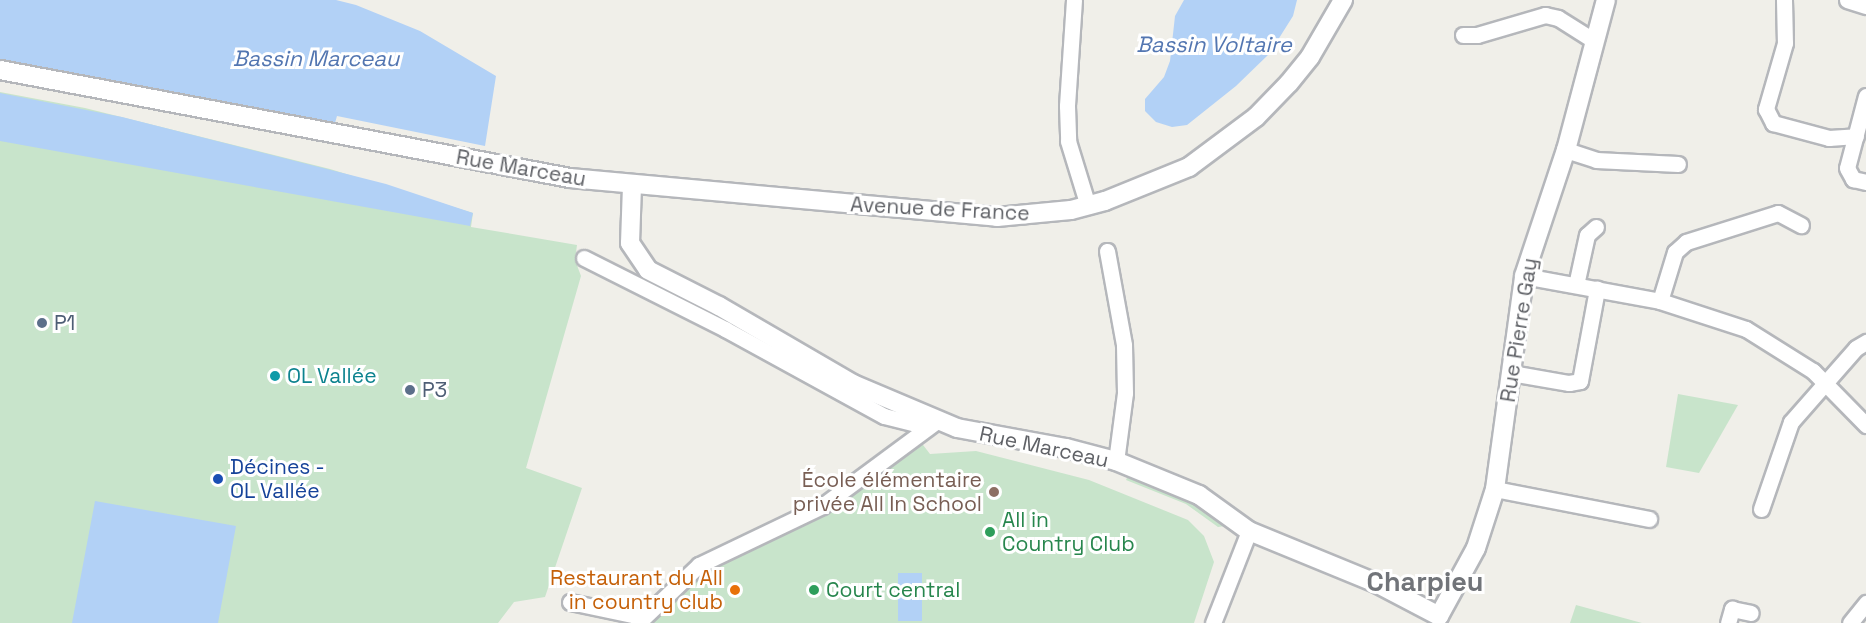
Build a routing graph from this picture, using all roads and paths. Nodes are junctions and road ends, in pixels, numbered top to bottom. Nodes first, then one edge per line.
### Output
1 (1074, 0) edge
2 (1343, 0) edge
3 (1606, 0) edge
4 (1784, 0) edge
5 (1847, 0) edge
6 (1866, 6) edge
7 (1463, 35) dead end
8 (1593, 40) junction
9 (0, 70) edge
10 (1866, 96) edge
11 (1856, 136) junction
12 (1566, 150) junction
13 (1678, 164) dead end
14 (1866, 182) edge
15 (632, 186) junction
16 (1088, 206) junction
17 (1801, 225) dead end
18 (1596, 227) dead end
19 (1107, 251) dead end
20 (584, 258) dead end
21 (1524, 276) junction
22 (1575, 285) junction
23 (1597, 289) junction
24 (1660, 301) junction
25 (1866, 342) edge
26 (1511, 373) junction
27 (1825, 381) junction
28 (937, 422) junction
29 (1866, 425) edge
30 (1116, 461) junction
31 (1495, 489) junction
32 (1761, 509) dead end
33 (1649, 519) dead end
34 (1249, 531) junction
35 (570, 602) dead end
36 (1866, 603) edge
37 (1751, 613) dead end
38 (640, 620) edge
39 (1441, 620) edge
40 (1213, 623) edge
41 (1728, 623) edge
42 (1850, 623) edge

1 - 16 street
2 - 16 street, Avenue de France
3 - 8 street, Rue Pierre Gay
4 - 11 street
5 - 6 street
7 - 8 street
8 - 12 street, Rue Pierre Gay
9 - 15 street, Rue Marceau
10 - 11 street
11 - 14 street
12 - 13 street
12 - 21 street, Rue Pierre Gay
15 - 16 street, Avenue de France
15 - 28 street, Rue Marceau
17 - 24 street
18 - 22 street
19 - 30 street
20 - 28 street, Rue Marceau
21 - 22 street
21 - 26 street, Rue Pierre Gay
22 - 23 street
23 - 24 street
23 - 26 street
24 - 27 street
25 - 27 street
26 - 31 street, Rue Pierre Gay
27 - 29 street
27 - 32 street
28 - 30 street, Rue Marceau
28 - 38 street
30 - 34 street, Rue Marceau
31 - 33 street
31 - 39 street, Rue Pierre Gay
34 - 39 street, Rue Marceau
34 - 40 street
35 - 38 street
36 - 42 street
37 - 41 street

